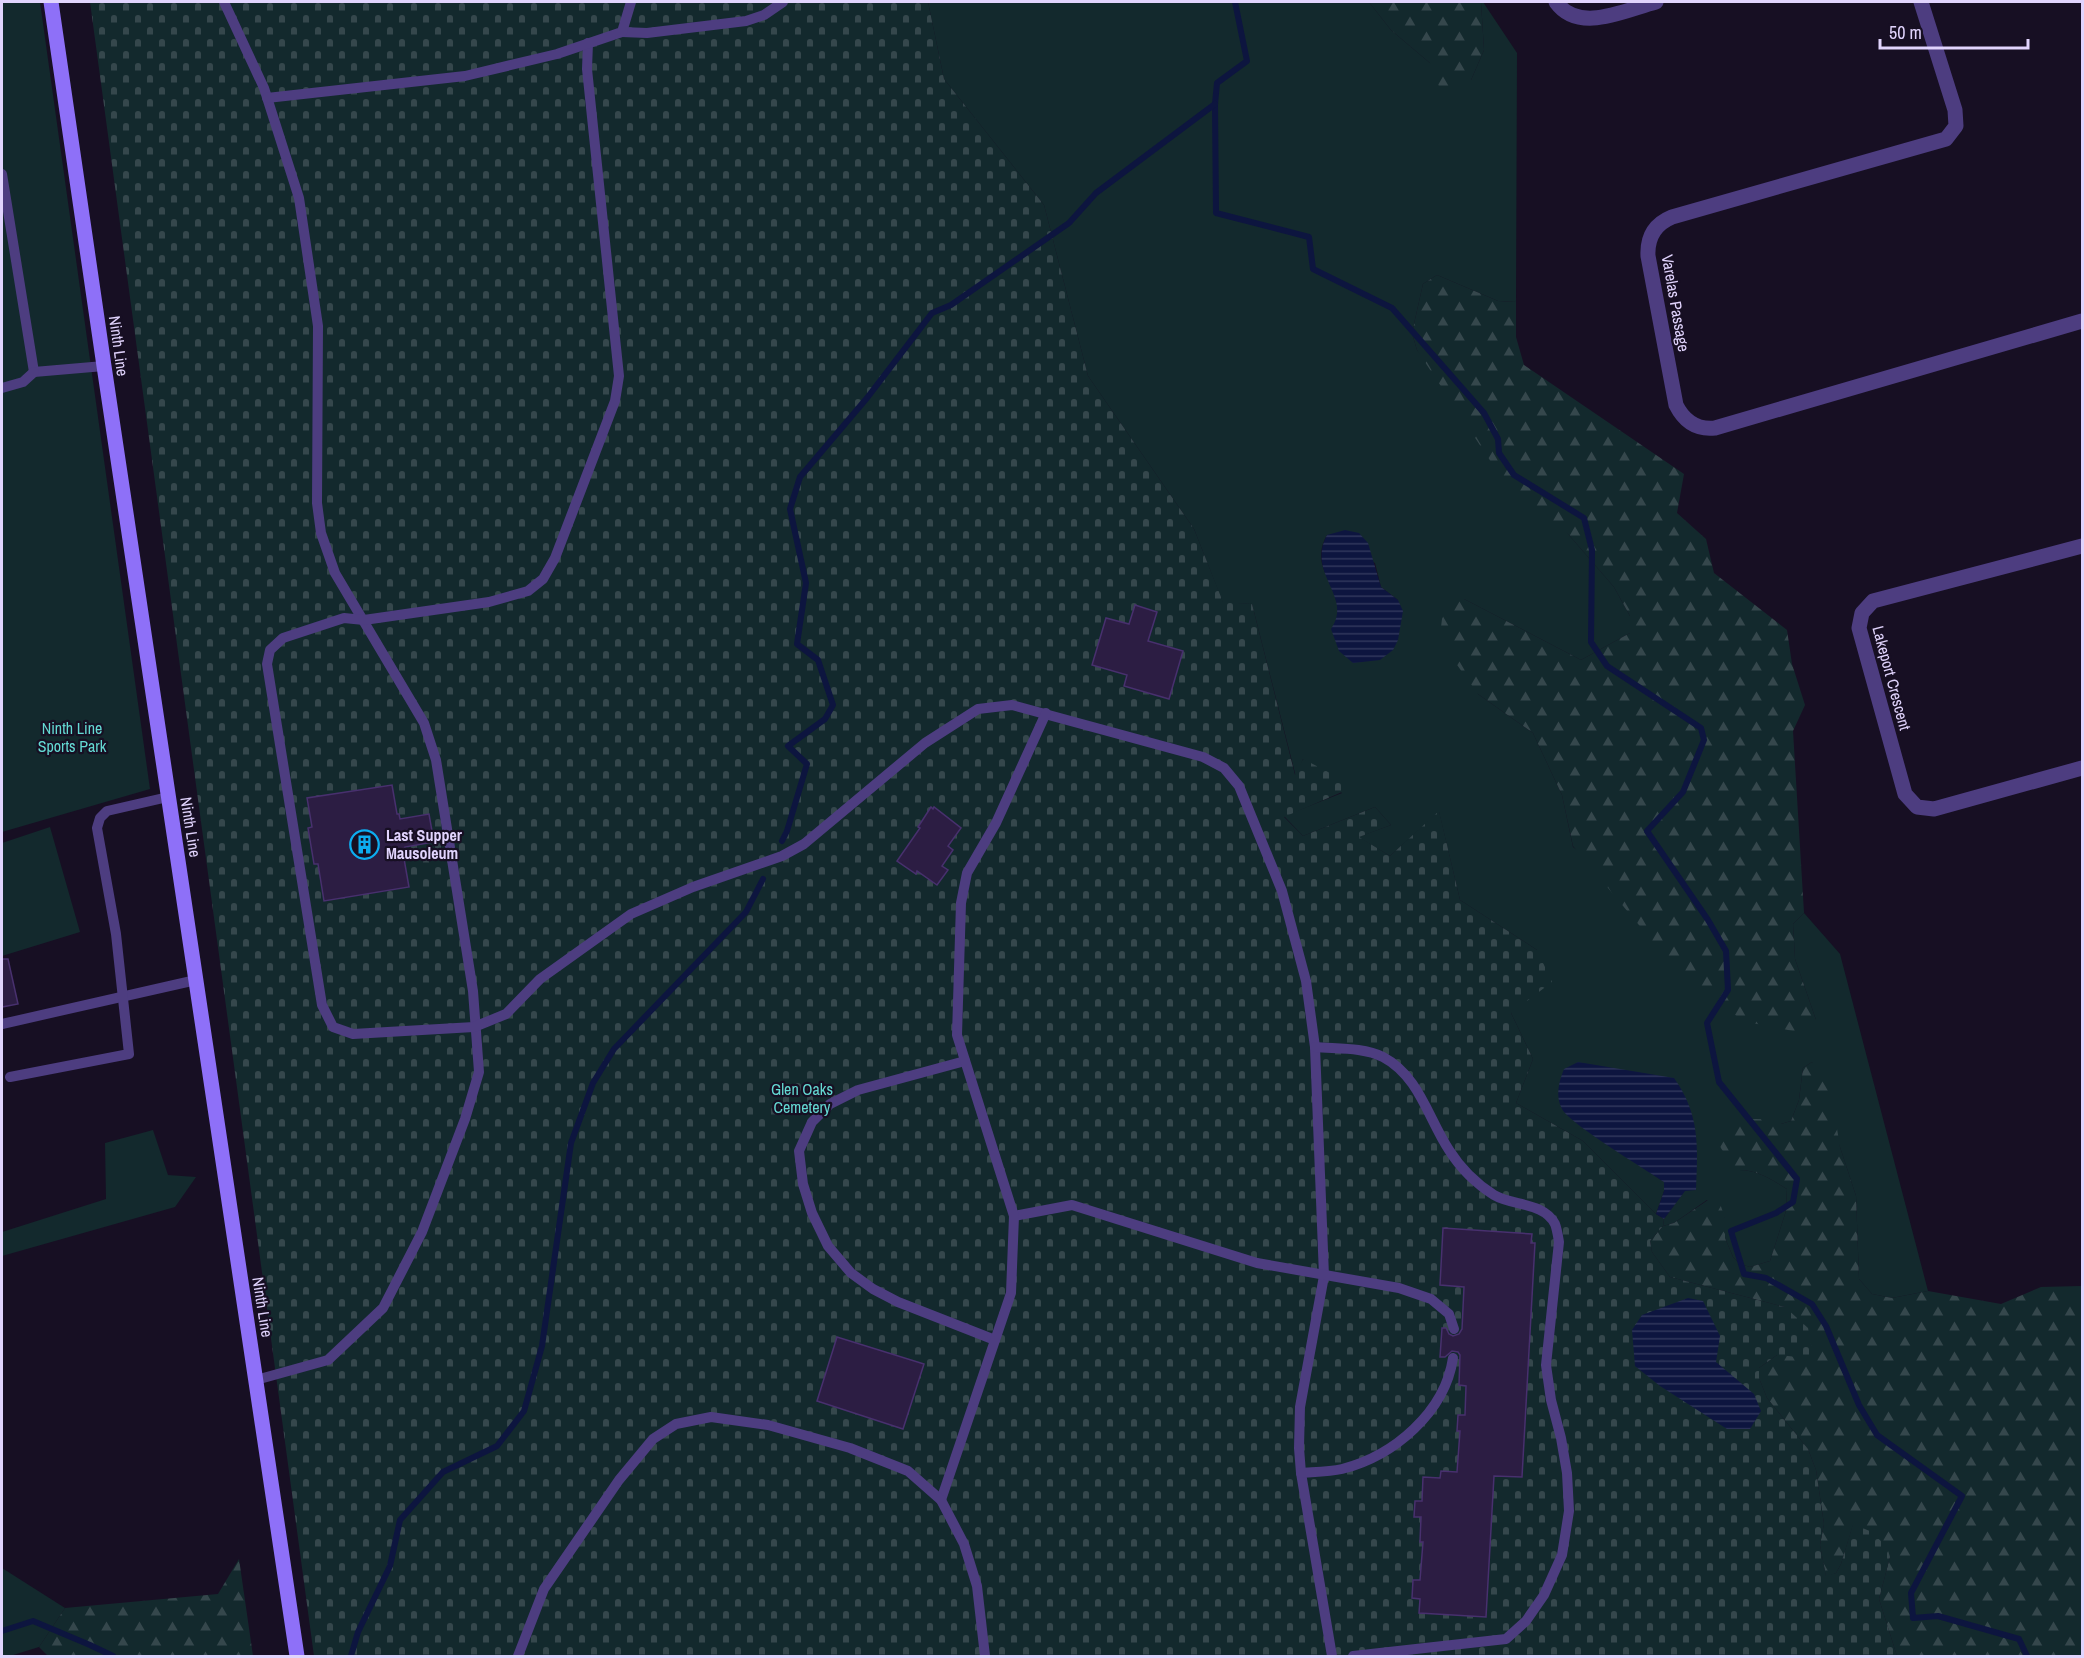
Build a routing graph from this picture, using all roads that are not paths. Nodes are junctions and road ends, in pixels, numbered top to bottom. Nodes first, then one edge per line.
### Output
1 (51, 2) edge
2 (224, 2) edge
3 (631, 2) edge
4 (783, 2) edge
5 (1556, 2) edge
6 (1656, 2) edge
7 (1922, 2) edge
8 (622, 32) junction
9 (588, 44) junction
10 (267, 98) junction
11 (2, 174) edge
12 (2082, 321) edge
13 (104, 366) junction
14 (34, 372) junction
15 (2, 388) edge
16 (2082, 546) edge
17 (362, 620) junction
18 (1046, 713) junction
19 (2082, 768) edge
20 (168, 796) junction
21 (196, 980) junction
22 (123, 996) junction
23 (2, 1024) edge
24 (474, 1027) junction
25 (1315, 1047) junction
26 (965, 1061) junction
27 (10, 1077) dead end
28 (1014, 1216) junction
29 (1324, 1276) junction
30 (1454, 1329) dead end
31 (995, 1340) junction
32 (1453, 1358) dead end
33 (256, 1380) junction
34 (1301, 1473) junction
35 (941, 1500) junction
36 (297, 1656) edge
37 (518, 1656) edge
38 (985, 1656) edge
39 (1332, 1656) edge
40 (1353, 1656) edge

1 - 13 main road, Ninth Line
2 - 10 lane
3 - 8 lane
4 - 8 lane
5 - 6 street
7 - 12 street, Varelas Passage
8 - 9 lane
9 - 10 lane
9 - 17 lane
10 - 17 lane
11 - 14 lane
13 - 14 lane
13 - 20 main road, Ninth Line
14 - 15 lane
16 - 19 street, Lakeport Crescent
17 - 24 lane
17 - 24 lane
18 - 24 lane
18 - 25 lane
18 - 26 lane
20 - 21 main road, Ninth Line
20 - 22 lane
21 - 22 lane
21 - 33 main road, Ninth Line
22 - 23 lane
22 - 27 lane
24 - 33 lane
25 - 29 lane
25 - 40 lane
26 - 28 lane
26 - 31 lane
28 - 29 lane
28 - 31 lane
29 - 30 lane
29 - 34 lane
31 - 35 lane
32 - 34 lane
33 - 36 main road, Ninth Line
34 - 39 lane
35 - 37 lane
35 - 38 lane

